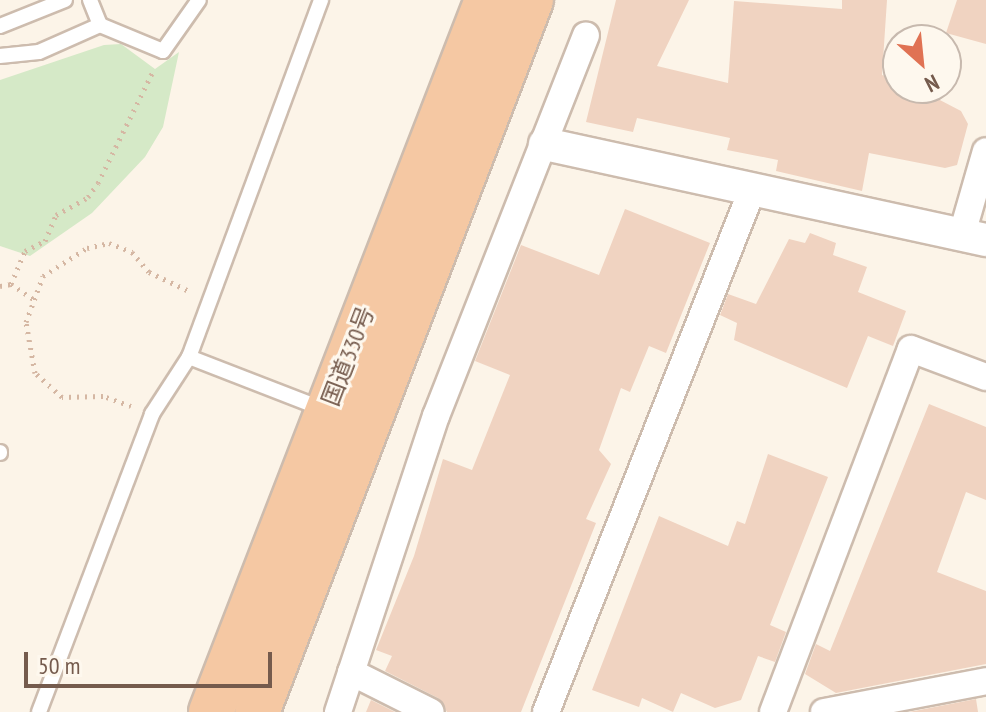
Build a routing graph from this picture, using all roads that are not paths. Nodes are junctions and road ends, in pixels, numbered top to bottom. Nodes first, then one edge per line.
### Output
1 (65, 0) edge
2 (90, 0) edge
3 (199, 0) edge
4 (321, 0) edge
5 (487, 0) edge
6 (531, 0) edge
7 (100, 25) junction
8 (0, 26) edge
9 (586, 35) dead end
10 (0, 56) edge
11 (545, 144) junction
12 (986, 151) edge
13 (752, 190) junction
14 (974, 237) edge
15 (189, 357) junction
16 (986, 377) edge
17 (327, 411) junction
18 (351, 672) junction
19 (986, 681) edge
20 (39, 712) edge
21 (211, 712) edge
22 (257, 712) edge
23 (338, 712) edge
24 (431, 712) edge
25 (546, 712) edge
26 (773, 712) edge
27 (824, 712) edge

1 - 8 lane
2 - 7 lane
3 - 7 lane
4 - 15 lane
5 - 17 highway, 国道330号
6 - 22 highway, 国道330号
7 - 10 lane
9 - 11 street
11 - 13 street
11 - 18 street
12 - 14 street
13 - 14 street
13 - 25 street
15 - 17 lane
15 - 20 lane
16 - 26 street
17 - 21 highway, 国道330号
18 - 23 street
18 - 24 street
19 - 27 street

